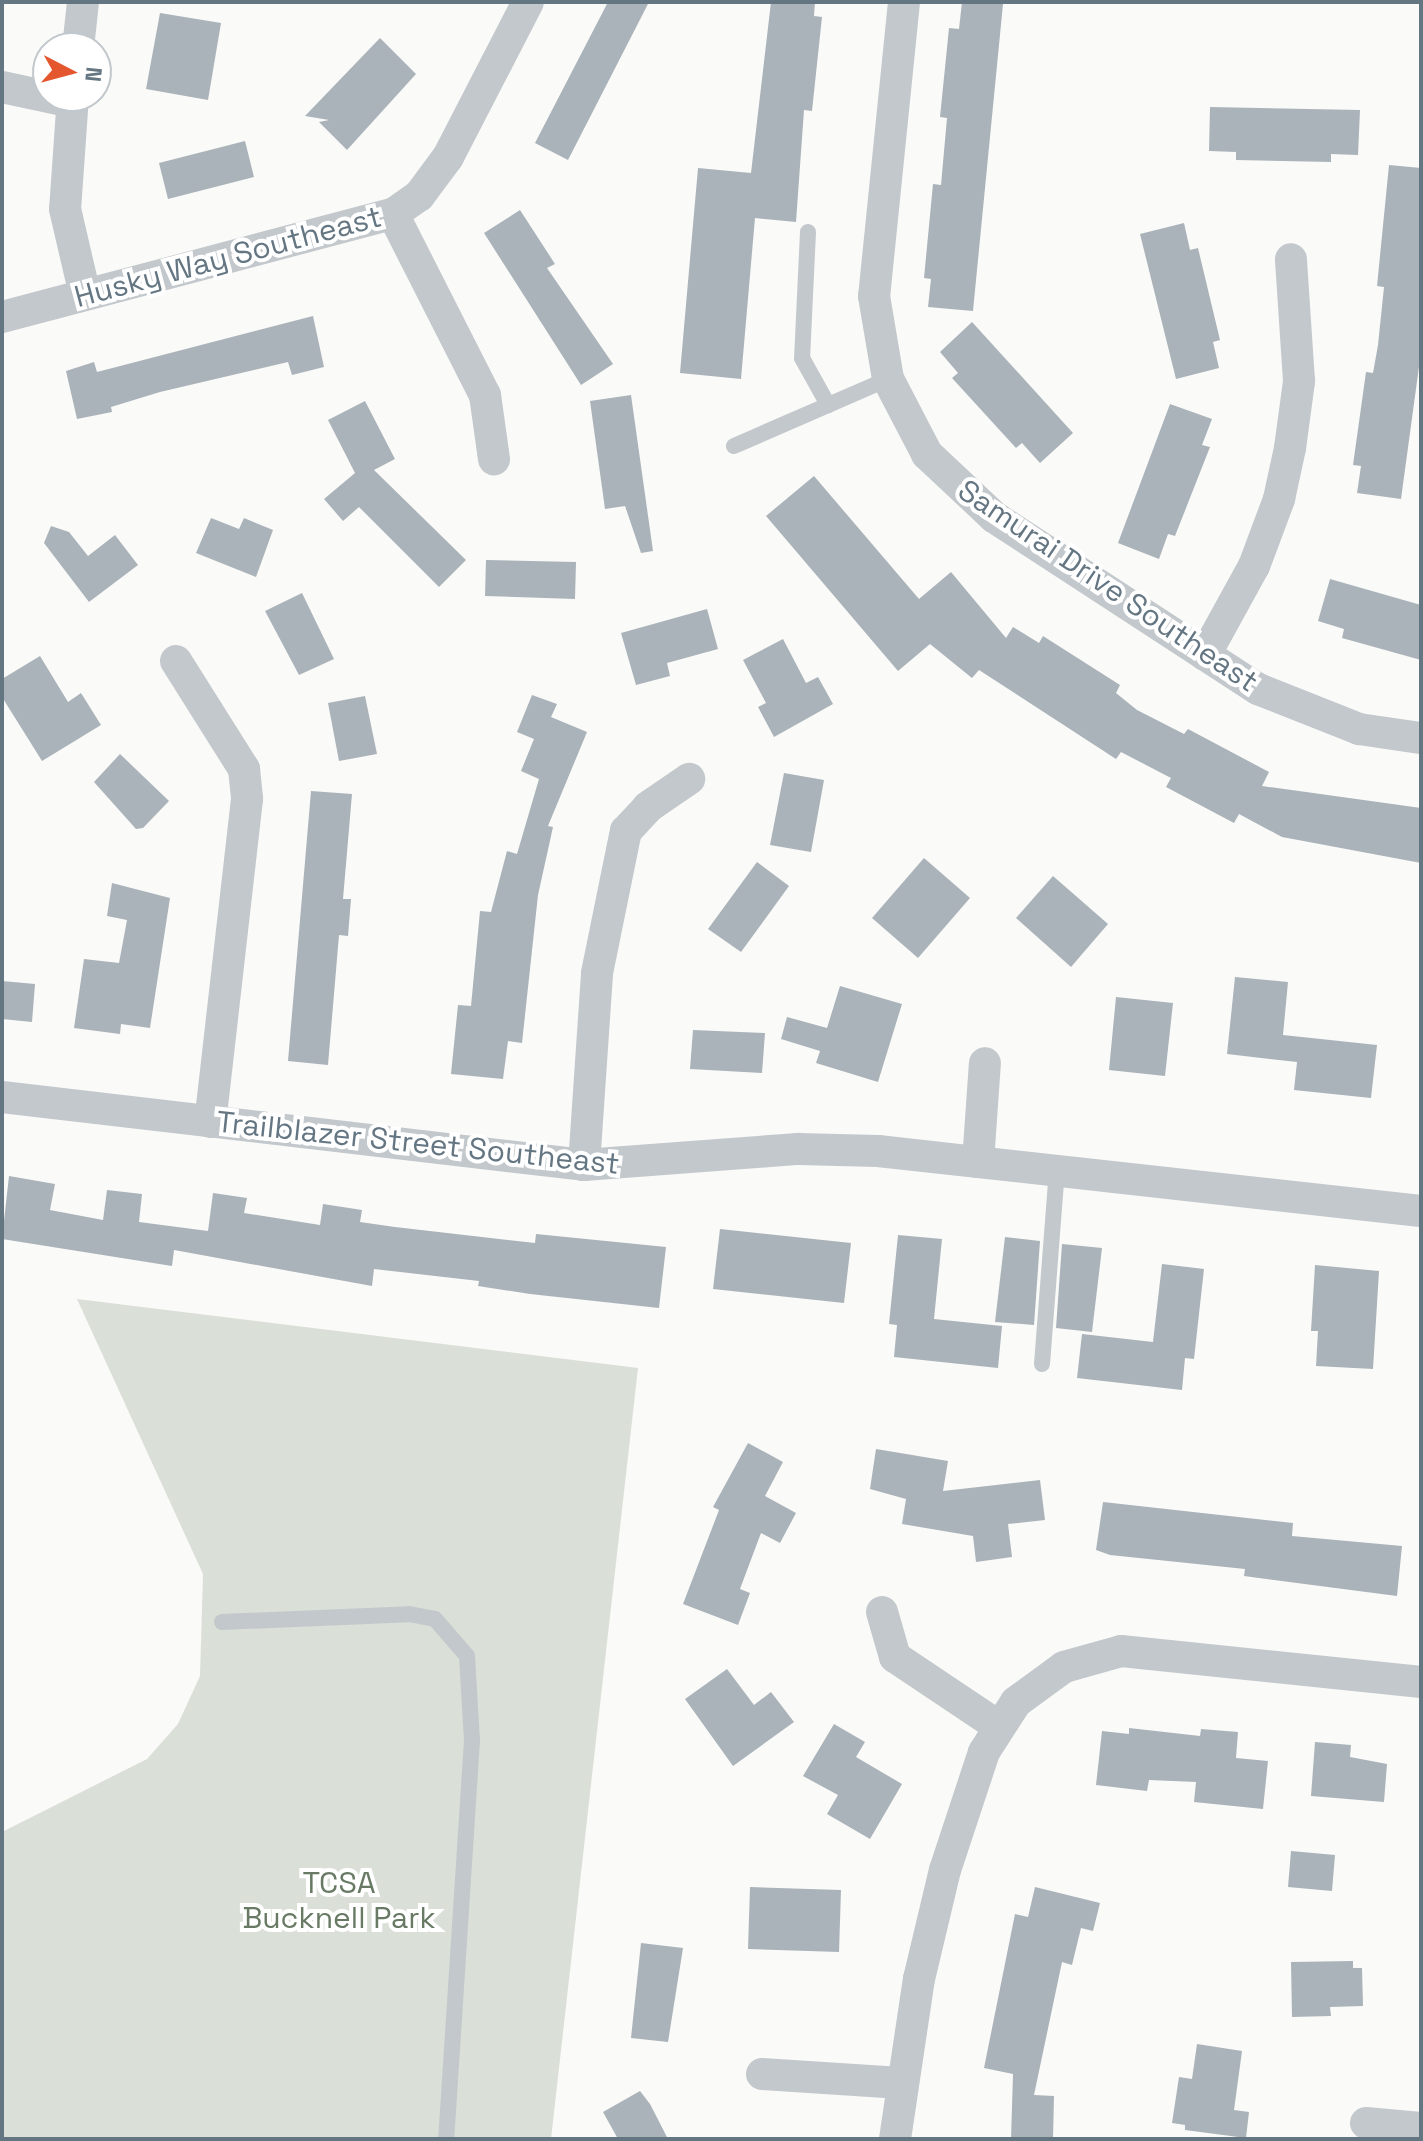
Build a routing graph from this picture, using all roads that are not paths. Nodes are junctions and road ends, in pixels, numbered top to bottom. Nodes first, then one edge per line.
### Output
1 (83, 2) edge
2 (528, 2) edge
3 (904, 2) edge
4 (80, 32) edge
5 (2, 87) edge
6 (32, 92) edge
7 (72, 112) edge
8 (393, 214) junction
9 (808, 232) dead end
10 (1291, 259) dead end
11 (85, 295) junction
12 (2, 317) edge
13 (888, 379) junction
14 (828, 405) junction
15 (734, 446) dead end
16 (494, 459) dead end
17 (1205, 655) junction
18 (176, 661) dead end
19 (1421, 738) edge
20 (689, 779) dead end
21 (985, 1063) dead end
22 (2, 1097) edge
23 (210, 1122) junction
24 (978, 1162) junction
25 (584, 1165) junction
26 (1057, 1171) junction
27 (1421, 1211) edge
28 (1042, 1364) dead end
29 (882, 1612) dead end
30 (222, 1622) dead end
31 (1421, 1682) edge
32 (998, 1726) junction
33 (762, 2074) dead end
34 (901, 2083) junction
35 (1366, 2123) dead end
36 (1421, 2128) edge
37 (446, 2139) edge
38 (895, 2139) edge

1 - 4 street
2 - 8 street, Husky Way Southeast
3 - 13 street, Samurai Drive Southeast
5 - 6 street
7 - 11 street
8 - 11 street, Husky Way Southeast
8 - 16 street
9 - 14 lane
10 - 17 street
11 - 12 street, Husky Way Southeast
13 - 14 lane
13 - 17 street, Samurai Drive Southeast
14 - 15 lane
17 - 19 street, Samurai Drive Southeast
18 - 23 street
20 - 25 street
21 - 24 street
22 - 23 street, Trailblazer Street Southeast
23 - 25 street, Trailblazer Street Southeast
24 - 25 street, Trailblazer Street Southeast
24 - 26 street, Trailblazer Street Southeast
26 - 27 street, Trailblazer Street Southeast
26 - 28 lane
29 - 32 street
30 - 37 lane
31 - 32 street
32 - 34 street
33 - 34 street
34 - 38 street
35 - 36 street

